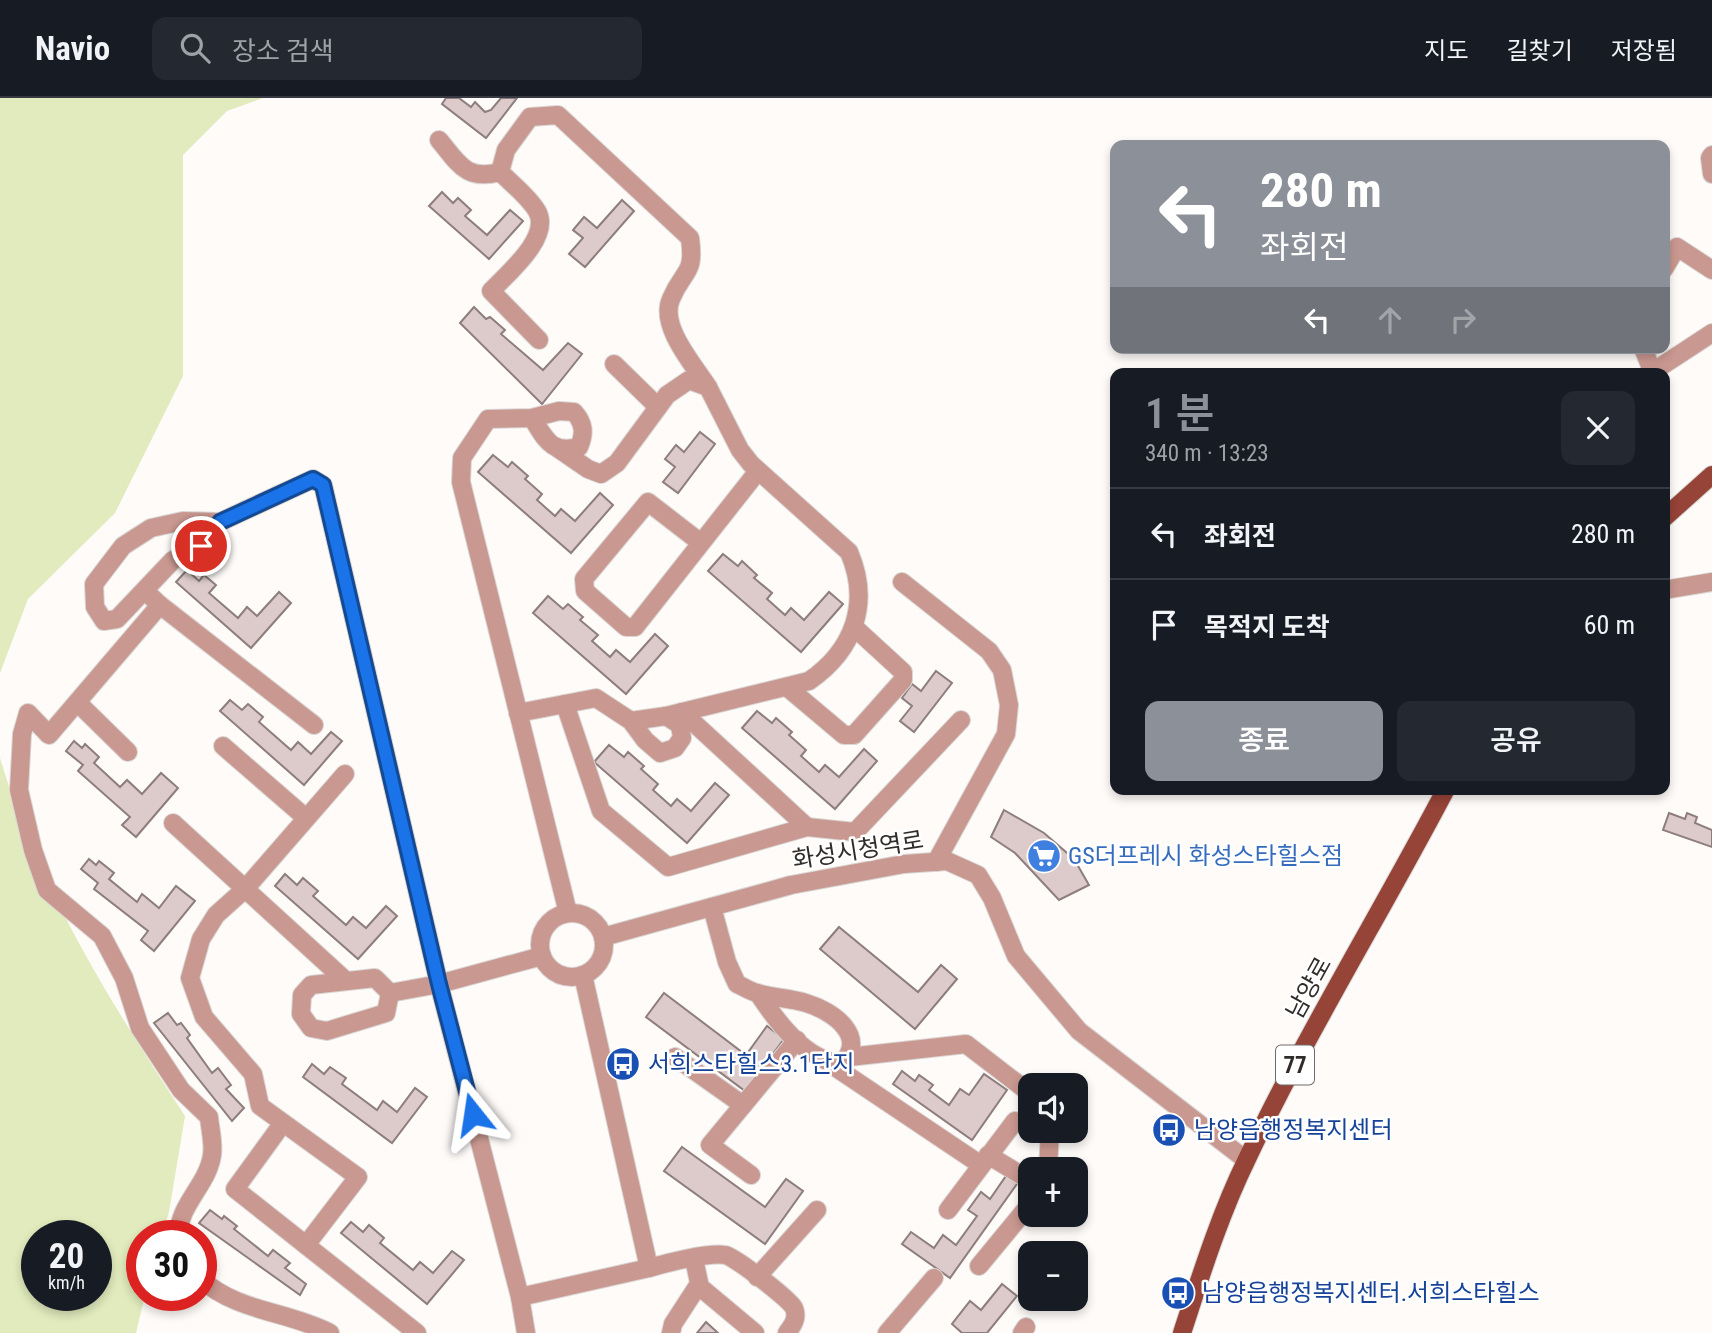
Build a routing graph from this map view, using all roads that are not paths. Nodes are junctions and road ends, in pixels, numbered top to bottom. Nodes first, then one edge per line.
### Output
1 (439, 141) dead end
2 (1712, 155) edge
3 (499, 172) junction
4 (1712, 174) edge
5 (1670, 259) edge
6 (1712, 270) edge
7 (1712, 333) edge
8 (539, 340) dead end
9 (614, 364) dead end
10 (1659, 368) edge
11 (708, 387) junction
12 (659, 407) junction
13 (532, 418) junction
14 (556, 447) junction
15 (758, 471) junction
16 (1712, 475) edge
17 (1670, 513) edge
18 (220, 522) junction
19 (701, 542) junction
20 (902, 582) dead end
21 (1712, 582) edge
22 (1670, 589) edge
23 (145, 591) junction
24 (160, 605) junction
25 (854, 627) junction
26 (787, 687) junction
27 (78, 703) junction
28 (565, 704) junction
29 (518, 713) junction
30 (674, 714) junction
31 (631, 720) junction
32 (961, 720) dead end
33 (314, 725) dead end
34 (223, 746) dead end
35 (128, 752) dead end
36 (345, 774) dead end
37 (1444, 795) edge
38 (306, 818) junction
39 (173, 823) dead end
40 (807, 827) junction
41 (936, 862) junction
42 (245, 888) junction
43 (712, 906) junction
44 (568, 913) junction
45 (603, 937) junction
46 (542, 956) junction
47 (583, 975) junction
48 (346, 981) junction
49 (439, 984) junction
50 (390, 993) junction
51 (758, 993) junction
52 (797, 1040) junction
53 (675, 1056) dead end
54 (849, 1057) junction
55 (829, 1063) junction
56 (1018, 1084) edge
57 (743, 1105) junction
58 (1016, 1121) dead end
59 (283, 1123) junction
60 (985, 1160) junction
61 (1246, 1160) junction
62 (751, 1175) dead end
63 (1018, 1175) edge
64 (817, 1210) dead end
65 (948, 1210) dead end
66 (1018, 1219) edge
67 (179, 1220) edge
68 (306, 1245) junction
69 (694, 1259) junction
70 (979, 1266) dead end
71 (649, 1268) junction
72 (757, 1277) junction
73 (934, 1278) dead end
74 (699, 1284) junction
75 (217, 1290) edge
76 (520, 1297) junction
77 (330, 1333) edge
78 (417, 1333) edge
79 (526, 1333) edge
80 (671, 1333) edge
81 (755, 1333) edge
82 (787, 1333) edge
83 (887, 1333) edge
84 (1182, 1333) edge

1 - 3 street
2 - 4 street
3 - 8 street
3 - 11 street
5 - 6 street
7 - 10 street
9 - 12 street
11 - 12 street
11 - 15 street
12 - 14 street
13 - 14 street
13 - 14 street
13 - 29 street
15 - 19 street
15 - 25 street
16 - 17 main road
18 - 23 street
18 - 23 street
18 - 49 street
19 - 19 street
20 - 41 street
21 - 22 street
23 - 24 street
24 - 27 street
24 - 33 street
25 - 26 street
25 - 26 street
26 - 30 street
27 - 35 street
27 - 67 street
28 - 29 street
28 - 31 street
28 - 40 street
29 - 44 street
30 - 31 street
30 - 31 street
30 - 40 street
32 - 40 street
34 - 38 street
36 - 38 street
37 - 61 main road, 남양로 / 77
38 - 42 street
39 - 42 street
41 - 43 street, 화성시청역로
41 - 61 street, 화성시청역로
42 - 48 street
42 - 59 street
43 - 45 street, 화성시청역로
43 - 51 street
44 - 45 street
44 - 46 street
45 - 47 street
46 - 47 street
46 - 49 street
47 - 71 street
48 - 50 street
48 - 50 street
49 - 50 street
49 - 76 street
51 - 52 street
51 - 54 street
52 - 55 street
52 - 57 street
53 - 57 street
54 - 55 street
54 - 56 street
55 - 60 street
57 - 62 street
58 - 60 street
59 - 68 street
59 - 68 street
60 - 63 street
60 - 65 street
61 - 84 main road, 남양로 / 77
64 - 72 street
66 - 70 street
68 - 78 street
69 - 71 street
69 - 72 street
69 - 74 street
71 - 76 street
72 - 82 street
73 - 83 street
74 - 80 street
74 - 81 street
75 - 77 street
76 - 79 street

